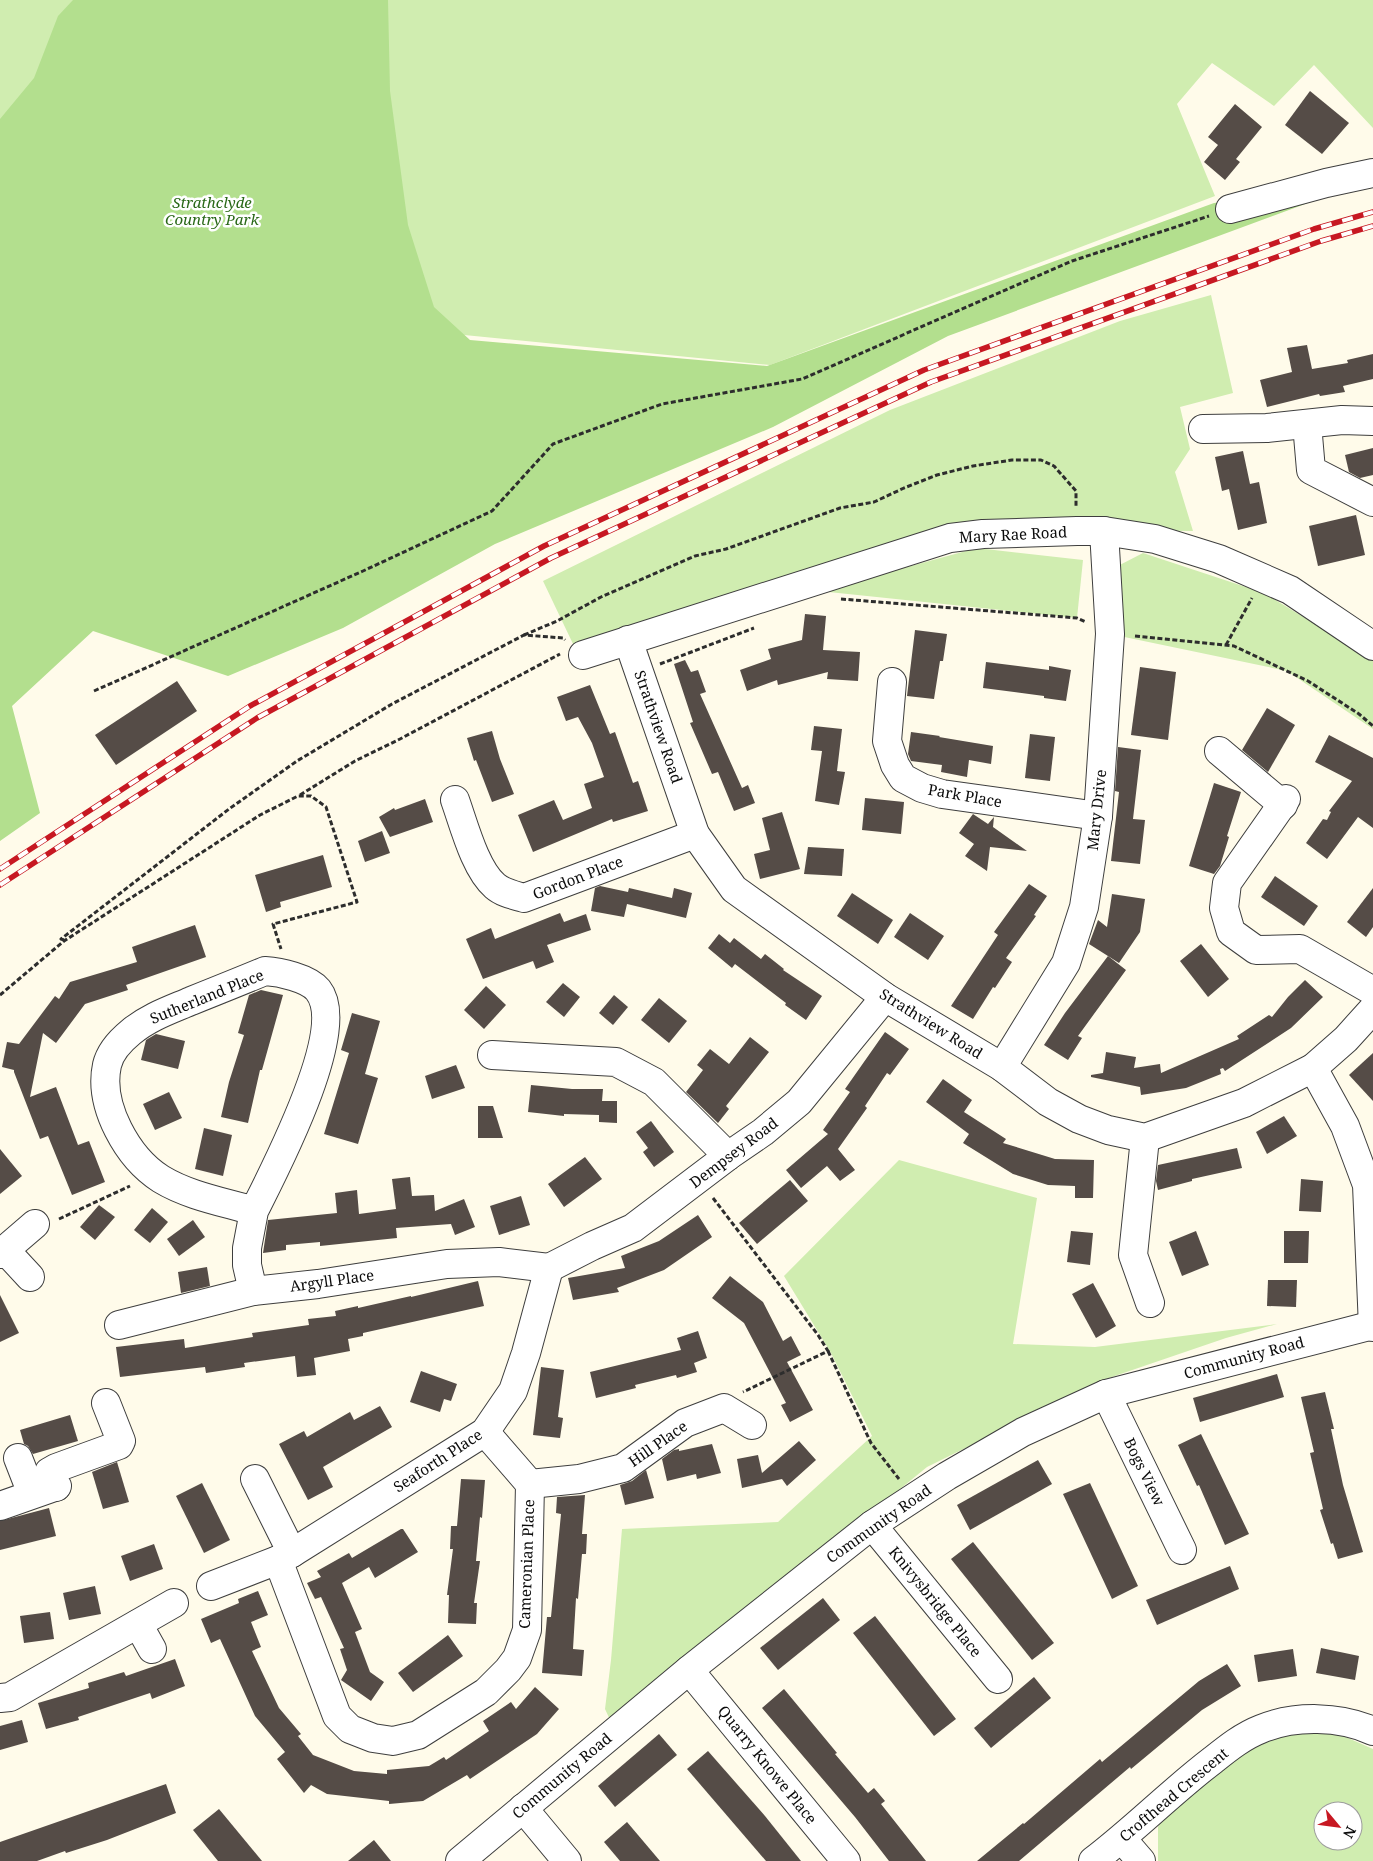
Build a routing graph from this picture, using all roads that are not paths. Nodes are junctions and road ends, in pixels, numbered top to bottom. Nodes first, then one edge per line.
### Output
1 (1373, 173) edge
2 (1230, 209) road end
3 (1373, 421) edge
4 (1307, 424) junction
5 (1203, 429) dead end
6 (1373, 502) edge
7 (1091, 531) junction
8 (628, 640) junction
9 (1373, 646) edge
10 (578, 651) road end
11 (892, 682) dead end
12 (1219, 751) dead end
13 (455, 800) dead end
14 (1098, 816) junction
15 (695, 834) junction
16 (1373, 990) edge
17 (886, 997) junction
18 (1373, 1009) edge
19 (492, 1055) dead end
20 (1002, 1067) junction
21 (1313, 1068) junction
22 (1145, 1138) junction
23 (728, 1156) junction
24 (1370, 1185) edge
25 (254, 1212) junction
26 (35, 1224) road end
27 (2, 1252) edge
28 (549, 1268) junction
29 (30, 1277) dead end
30 (253, 1291) junction
31 (1150, 1303) dead end
32 (118, 1325) dead end
33 (1373, 1326) edge
34 (1106, 1394) junction
35 (106, 1403) dead end
36 (752, 1425) dead end
37 (485, 1432) junction
38 (18, 1458) dead end
39 (255, 1479) dead end
40 (530, 1484) junction
41 (48, 1489) junction
42 (0, 1506) edge
43 (872, 1525) junction
44 (1182, 1550) dead end
45 (285, 1557) junction
46 (210, 1586) dead end
47 (174, 1603) dead end
48 (138, 1624) junction
49 (152, 1649) dead end
50 (689, 1670) junction
51 (998, 1679) dead end
52 (0, 1698) edge
53 (1373, 1731) edge
54 (523, 1808) junction
55 (1122, 1839) junction
56 (460, 1861) edge
57 (567, 1861) edge
58 (846, 1861) edge
59 (1093, 1861) edge
60 (1141, 1861) edge

1 - 2 street
3 - 4 street
4 - 5 street
4 - 6 street
7 - 8 street, Mary Rae Road
7 - 9 street, Mary Rae Road
7 - 14 street, Mary Drive
8 - 10 street, Mary Rae Road
8 - 15 street, Strathview Road
11 - 14 street, Park Place
12 - 16 street
13 - 15 street, Gordon Place
14 - 20 street, Mary Drive
15 - 17 street, Strathview Road
17 - 20 street, Strathview Road
17 - 23 street, Dempsey Road
18 - 21 street
19 - 23 street
20 - 22 street, Strathview Road
21 - 22 street
21 - 24 street
22 - 31 street
23 - 28 street, Dempsey Road
24 - 33 street
25 - 25 street, Sutherland Place
25 - 30 street, Sutherland Place
26 - 27 street
27 - 29 street
28 - 30 street, Argyll Place
28 - 37 street, Seaforth Place
30 - 32 street, Argyll Place
33 - 34 street, Community Road
34 - 43 street, Community Road
34 - 44 street, Bogs View
35 - 41 street
36 - 40 street, Hill Place
37 - 40 street, Cameronian Place
37 - 45 street, Seaforth Place
38 - 41 street
39 - 45 street
40 - 45 street, Cameronian Place
41 - 42 street
43 - 50 street, Community Road
43 - 51 street, Knivysbridge Place
45 - 46 street, Seaforth Place
47 - 48 street
48 - 49 street
48 - 52 street
50 - 54 street, Community Road
50 - 58 street, Quarry Knowe Place
53 - 55 street, Crofthead Crescent
54 - 56 street, Community Road
54 - 57 street
55 - 59 street, Crofthead Crescent
55 - 60 street

